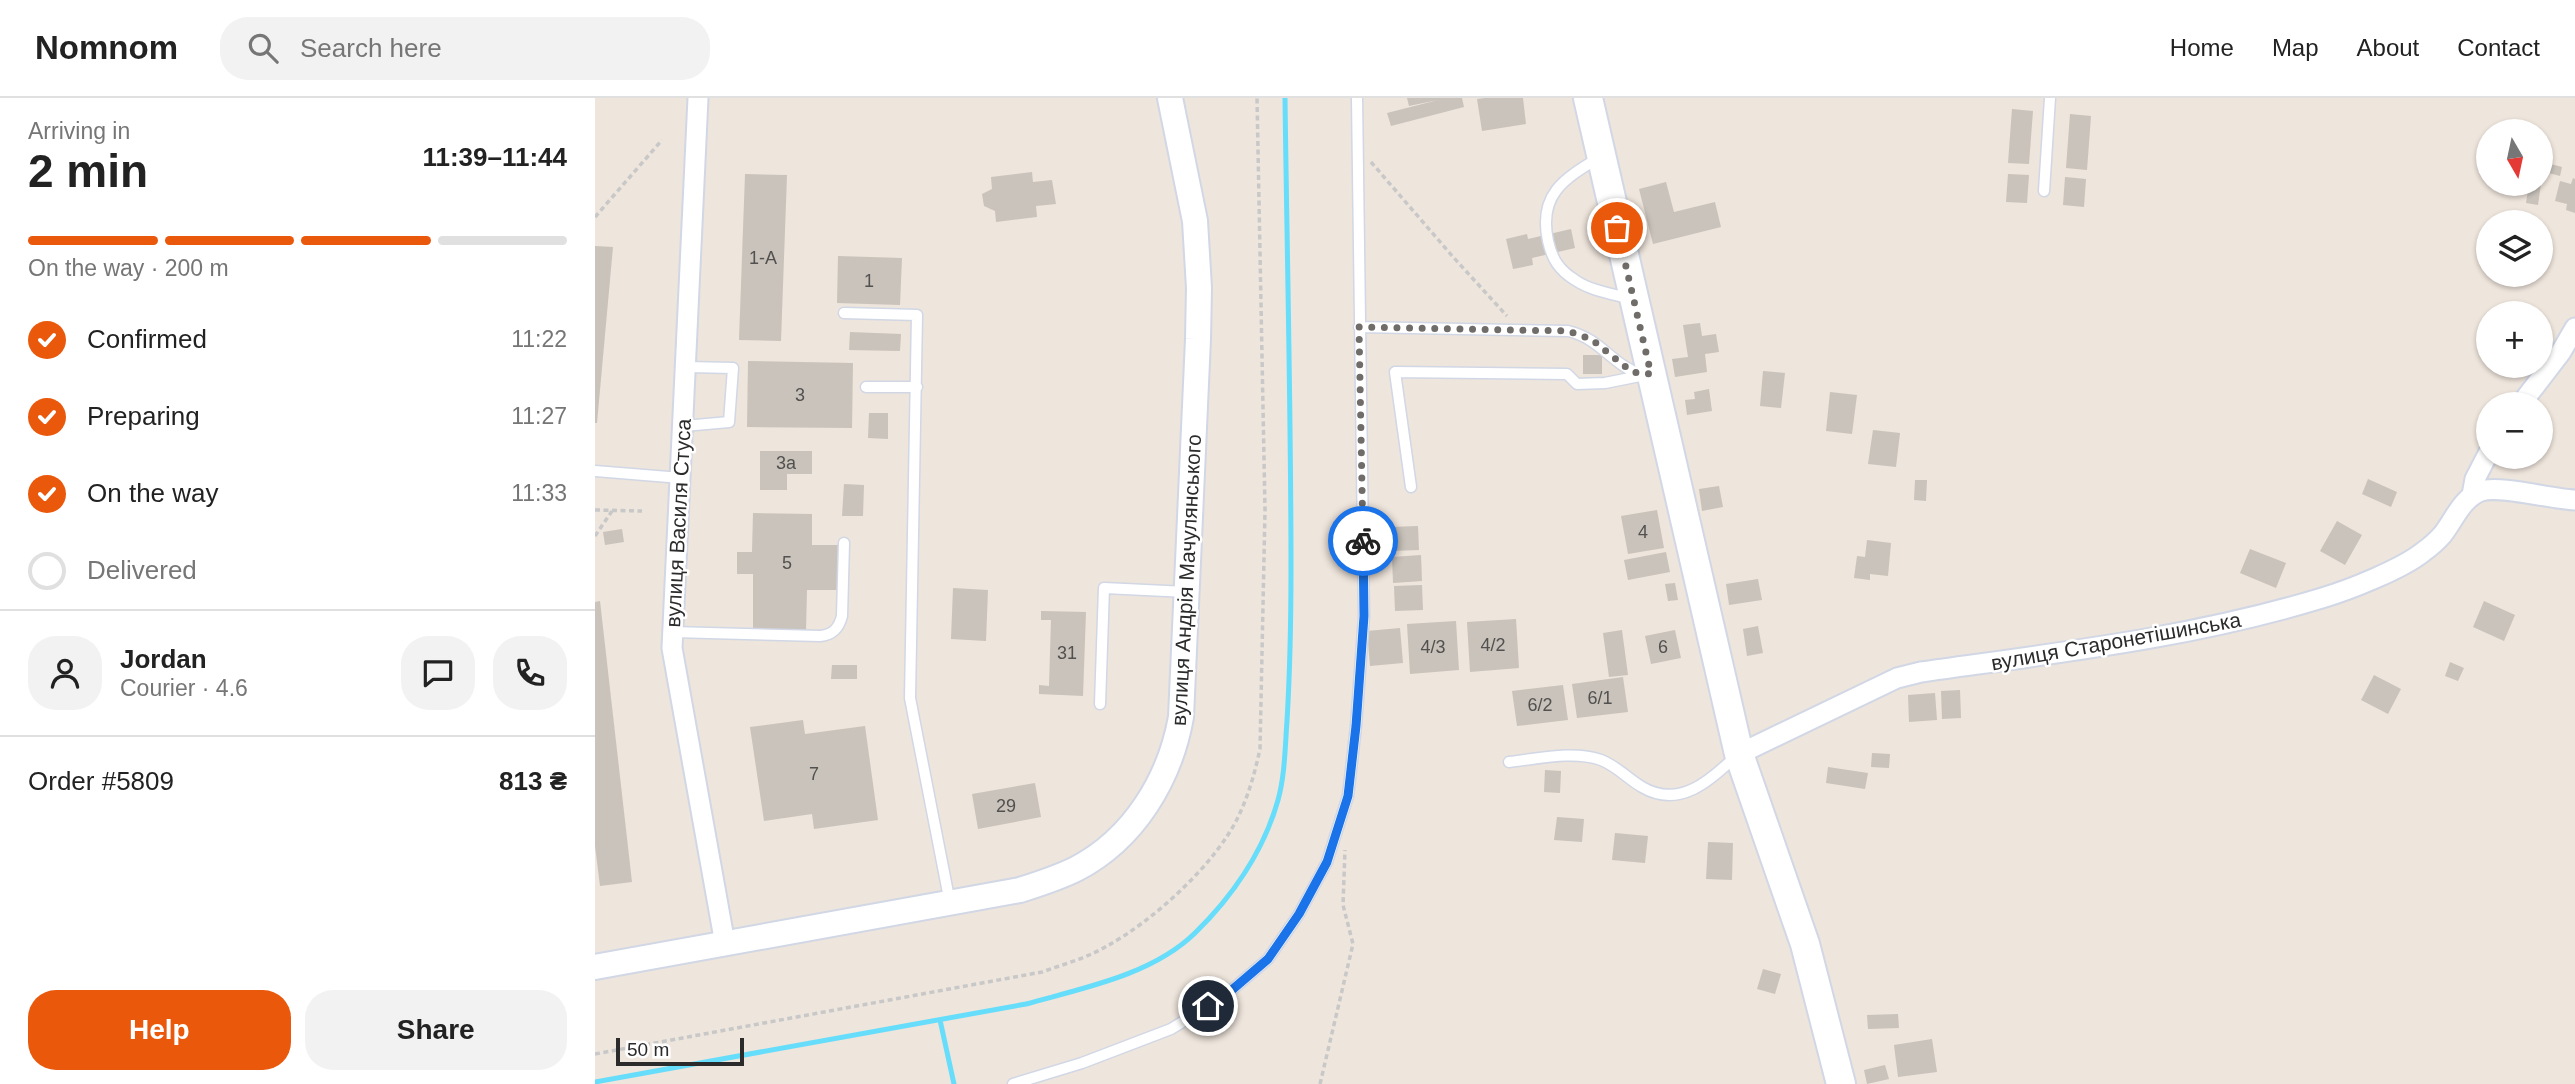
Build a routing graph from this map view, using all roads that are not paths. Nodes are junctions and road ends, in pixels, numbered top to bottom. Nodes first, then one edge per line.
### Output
1 (698, 98) edge
2 (1170, 98) edge
3 (1357, 98) edge
4 (1588, 98) edge
5 (2050, 98) edge
6 (1601, 157) junction
7 (2044, 191) dead end
8 (1634, 299) junction
9 (844, 313) dead end
10 (1359, 327) junction
11 (2575, 328) edge
12 (687, 367) junction
13 (1651, 374) junction
14 (866, 387) dead end
15 (917, 387) junction
16 (2530, 392) edge
17 (684, 426) junction
18 (2480, 469) edge
19 (595, 471) edge
20 (681, 478) junction
21 (1411, 486) dead end
22 (2472, 495) junction
23 (2575, 500) edge
24 (844, 543) dead end
25 (1188, 592) junction
26 (672, 632) junction
27 (1100, 704) dead end
28 (1739, 754) junction
29 (1509, 762) dead end
30 (950, 903) junction
31 (725, 944) junction
32 (595, 967) edge
33 (1013, 1084) edge
34 (1841, 1084) edge

1 - 12 street, вулиця Василя Стуса
2 - 25 street, вулиця Андрія Мачулянського
3 - 10 lane
4 - 6 main road
5 - 7 lane
6 - 8 main road
6 - 8 lane
8 - 13 main road
9 - 15 lane
10 - 13 lane
10 - 33 lane
11 - 16 street
12 - 17 street, вулиця Василя Стуса
12 - 17 lane
13 - 21 lane
13 - 28 main road
14 - 15 lane
15 - 30 lane
17 - 20 street, вулиця Василя Стуса
18 - 22 street, вулиця Старонетішинська
19 - 20 lane
20 - 26 street, вулиця Василя Стуса
22 - 23 street
22 - 28 street, вулиця Старонетішинська
24 - 26 lane
25 - 27 lane
25 - 30 street, вулиця Андрія Мачулянського
26 - 31 street, вулиця Василя Стуса
28 - 29 lane
28 - 34 main road
30 - 31 street, вулиця Андрія Мачулянського
31 - 32 street, вулиця Андрія Мачулянського

